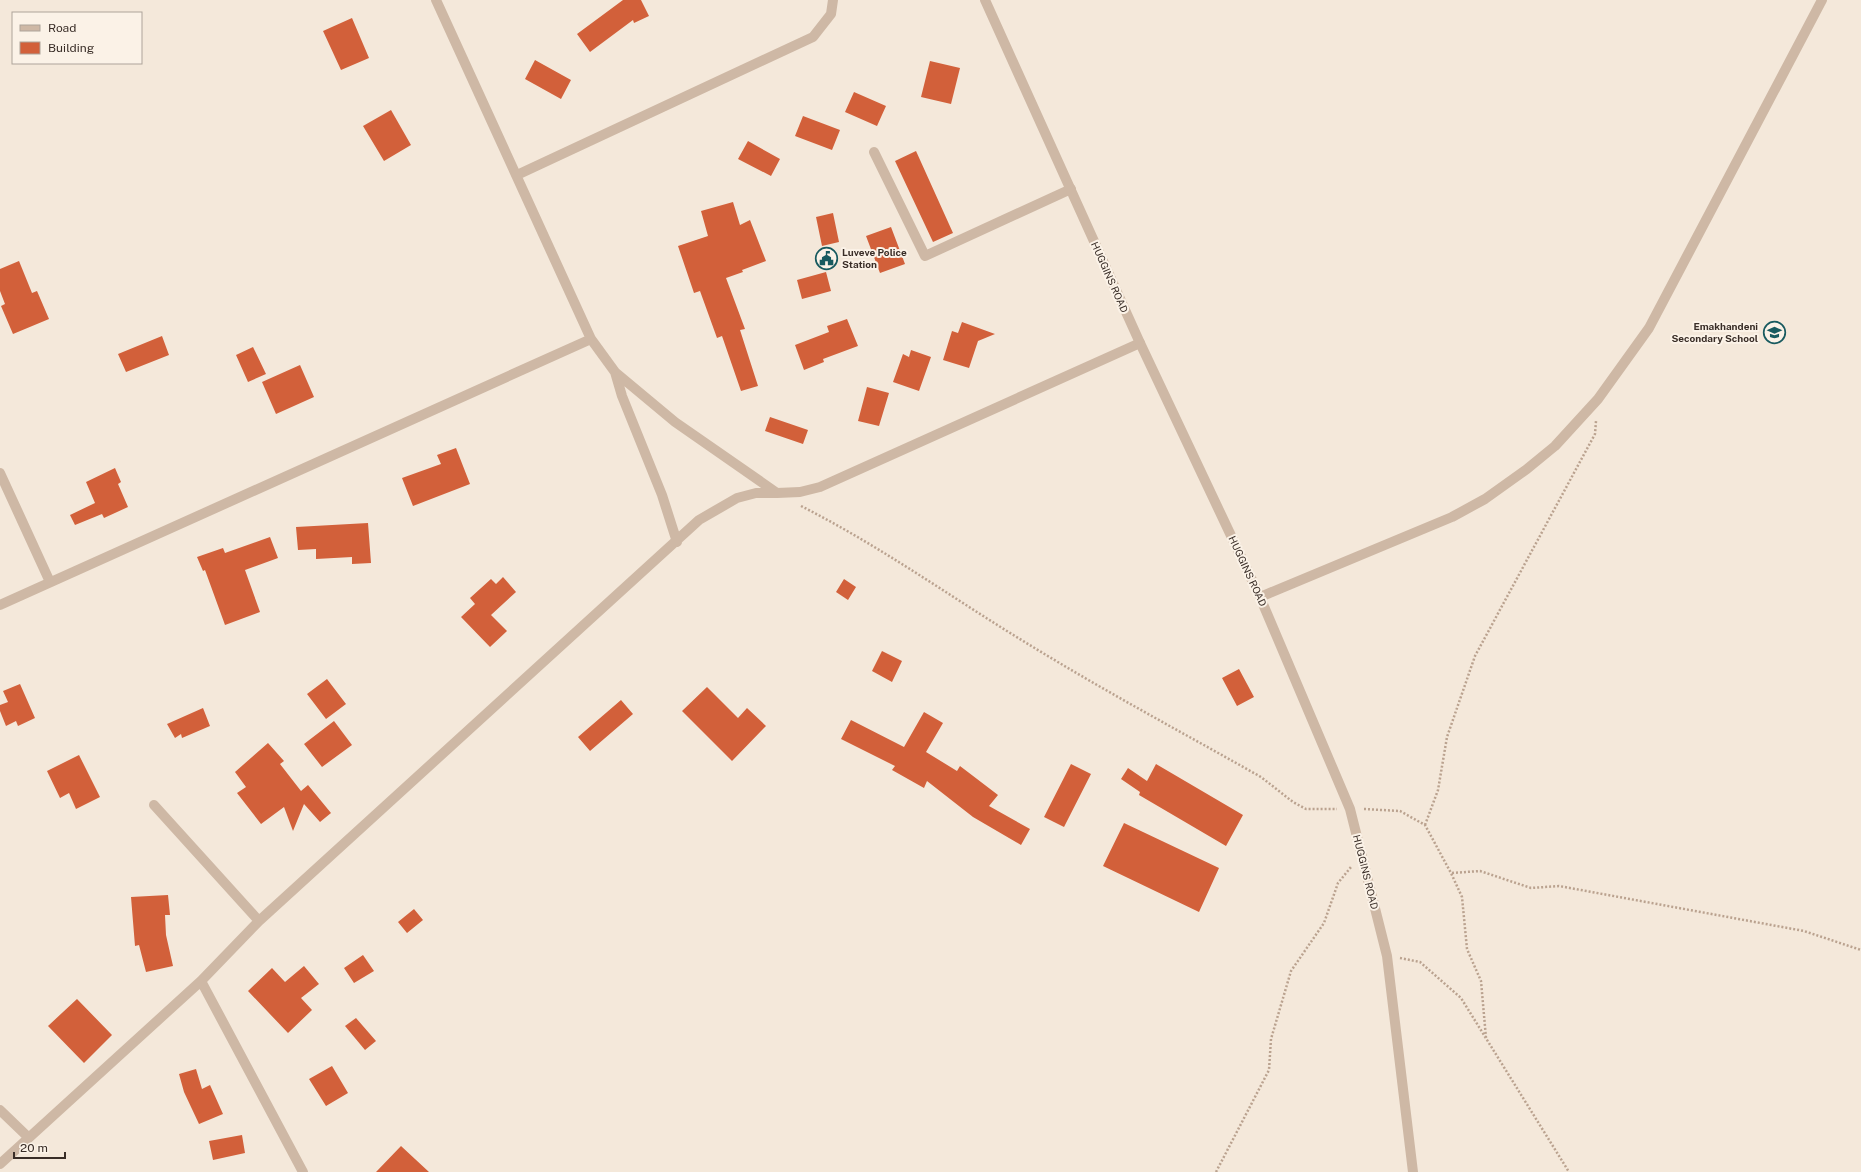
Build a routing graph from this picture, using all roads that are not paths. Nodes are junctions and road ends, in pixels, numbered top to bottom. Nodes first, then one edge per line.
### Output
1 (436, 0) edge
2 (833, 0) edge
3 (985, 0) edge
4 (1822, 0) edge
5 (874, 152) dead end
6 (517, 175) junction
7 (1071, 189) junction
8 (591, 339) junction
9 (1140, 343) junction
10 (615, 372) junction
11 (0, 473) edge
12 (777, 493) junction
13 (677, 542) junction
14 (50, 582) junction
15 (1260, 597) junction
16 (0, 605) edge
17 (154, 805) dead end
18 (259, 921) junction
19 (201, 981) junction
20 (0, 1110) edge
21 (28, 1137) junction
22 (0, 1164) edge
23 (303, 1172) edge
24 (1413, 1172) edge

1 - 6 street
2 - 6 street
3 - 7 street, HUGGINS ROAD
4 - 15 street
5 - 7 street
6 - 8 street
7 - 9 street, HUGGINS ROAD
8 - 10 street
8 - 14 street
9 - 12 street
9 - 15 street, HUGGINS ROAD
10 - 12 street
10 - 13 street
11 - 14 street
12 - 13 street
13 - 18 street
14 - 16 street
15 - 24 street, HUGGINS ROAD
17 - 18 street
18 - 19 street
19 - 21 street
19 - 23 street
20 - 21 street
21 - 22 street

